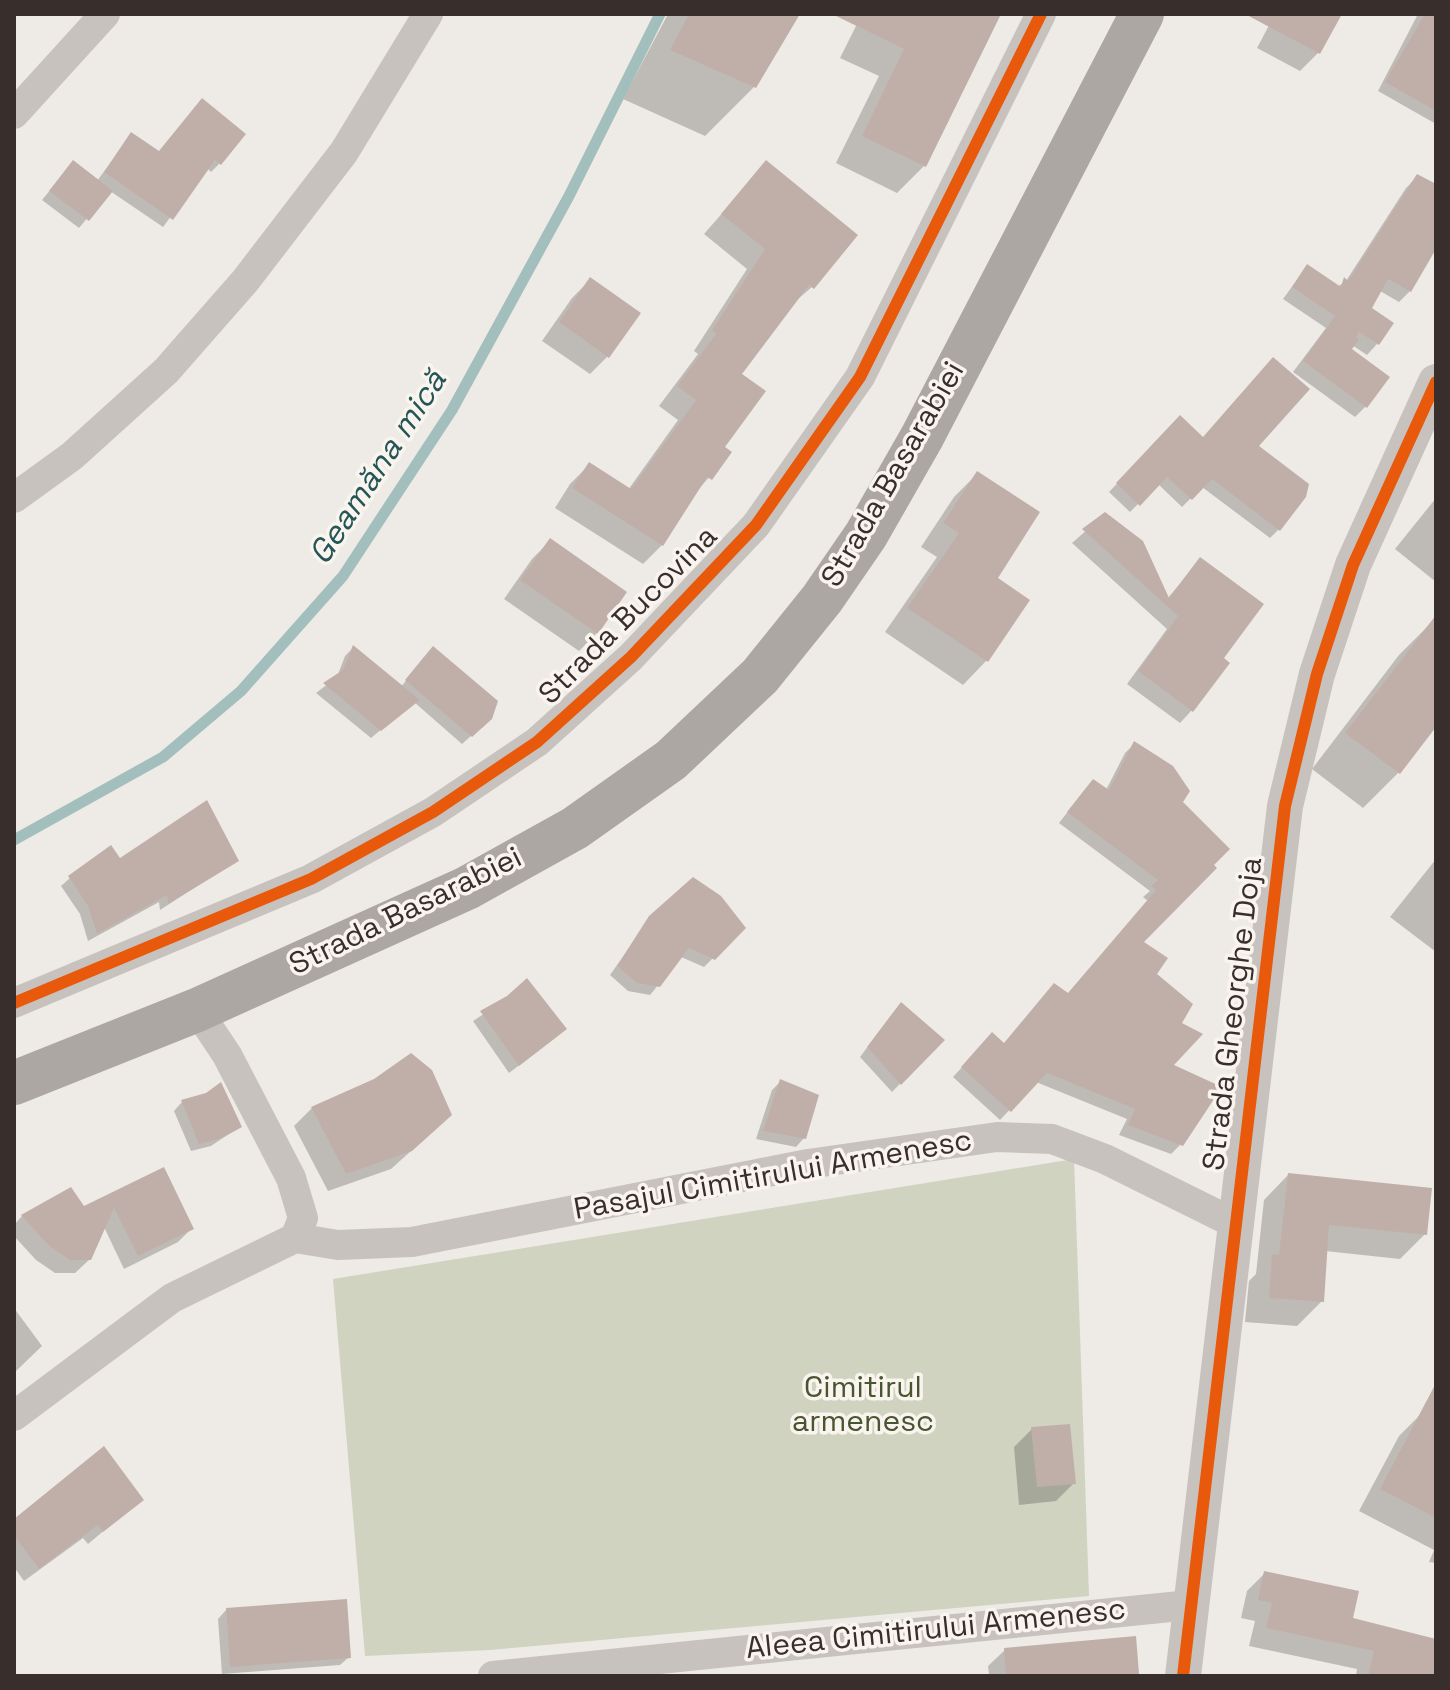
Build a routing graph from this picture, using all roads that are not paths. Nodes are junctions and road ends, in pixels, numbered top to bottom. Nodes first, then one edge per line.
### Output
1 (105, 14) edge
2 (428, 14) edge
3 (1041, 14) edge
4 (1142, 14) edge
5 (14, 114) edge
6 (1436, 382) edge
7 (14, 498) edge
8 (14, 1003) edge
9 (197, 1010) junction
10 (14, 1083) edge
11 (1234, 1223) junction
12 (295, 1238) junction
13 (14, 1416) edge
14 (1190, 1605) junction
15 (493, 1676) edge
16 (1183, 1676) edge

1 - 5 street
2 - 7 street
3 - 8 street, Strada Bucovina
4 - 9 main road, Strada Basarabiei
6 - 11 street, Strada Gheorghe Doja
9 - 10 main road, Strada Basarabiei
9 - 12 street
11 - 12 street, Pasajul Cimitirului Armenesc
11 - 14 street, Strada Gheorghe Doja
12 - 13 street
14 - 15 street, Aleea Cimitirului Armenesc
14 - 16 street, Strada Gheorghe Doja

